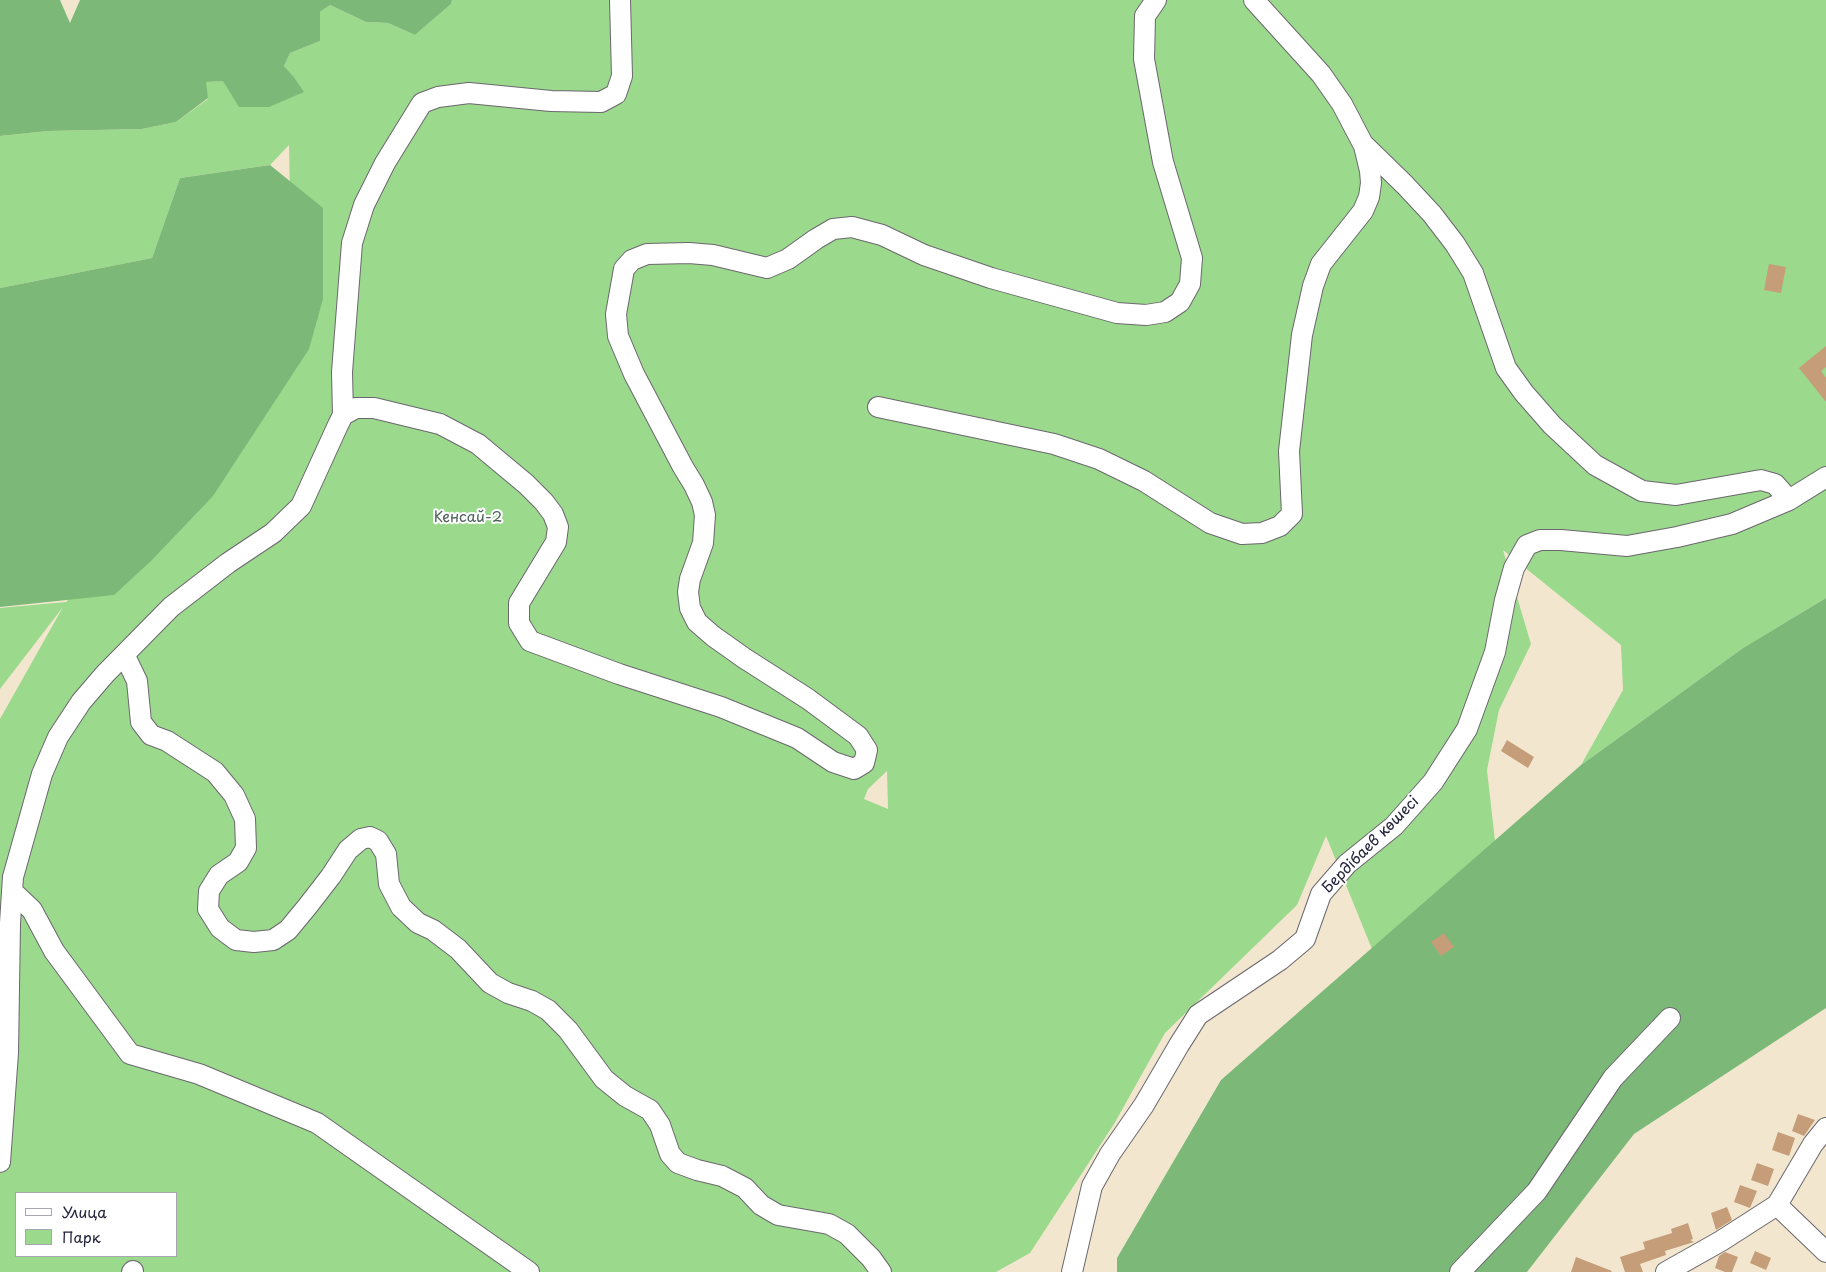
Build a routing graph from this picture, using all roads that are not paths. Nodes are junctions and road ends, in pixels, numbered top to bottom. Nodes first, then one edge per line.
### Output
1 (620, 0) edge
2 (1156, 0) edge
3 (1254, 0) edge
4 (1364, 146) junction
5 (878, 406) dead end
6 (344, 416) junction
7 (1826, 477) edge
8 (1789, 500) junction
9 (125, 656) junction
10 (12, 891) junction
11 (1670, 1018) dead end
12 (1826, 1128) edge
13 (0, 1162) edge
14 (1777, 1205) junction
15 (1826, 1252) edge
16 (529, 1272) edge
17 (881, 1272) edge
18 (1072, 1272) edge
19 (1460, 1272) edge
20 (1666, 1272) edge

1 - 6 street
2 - 6 street
3 - 4 street
4 - 5 street
4 - 8 street
6 - 9 street
7 - 8 street, Бердібаев көшесі
8 - 18 street, Бердібаев көшесі
9 - 10 street
9 - 17 street
10 - 13 street
10 - 16 street
11 - 19 street
12 - 14 street
14 - 15 street
14 - 20 street

